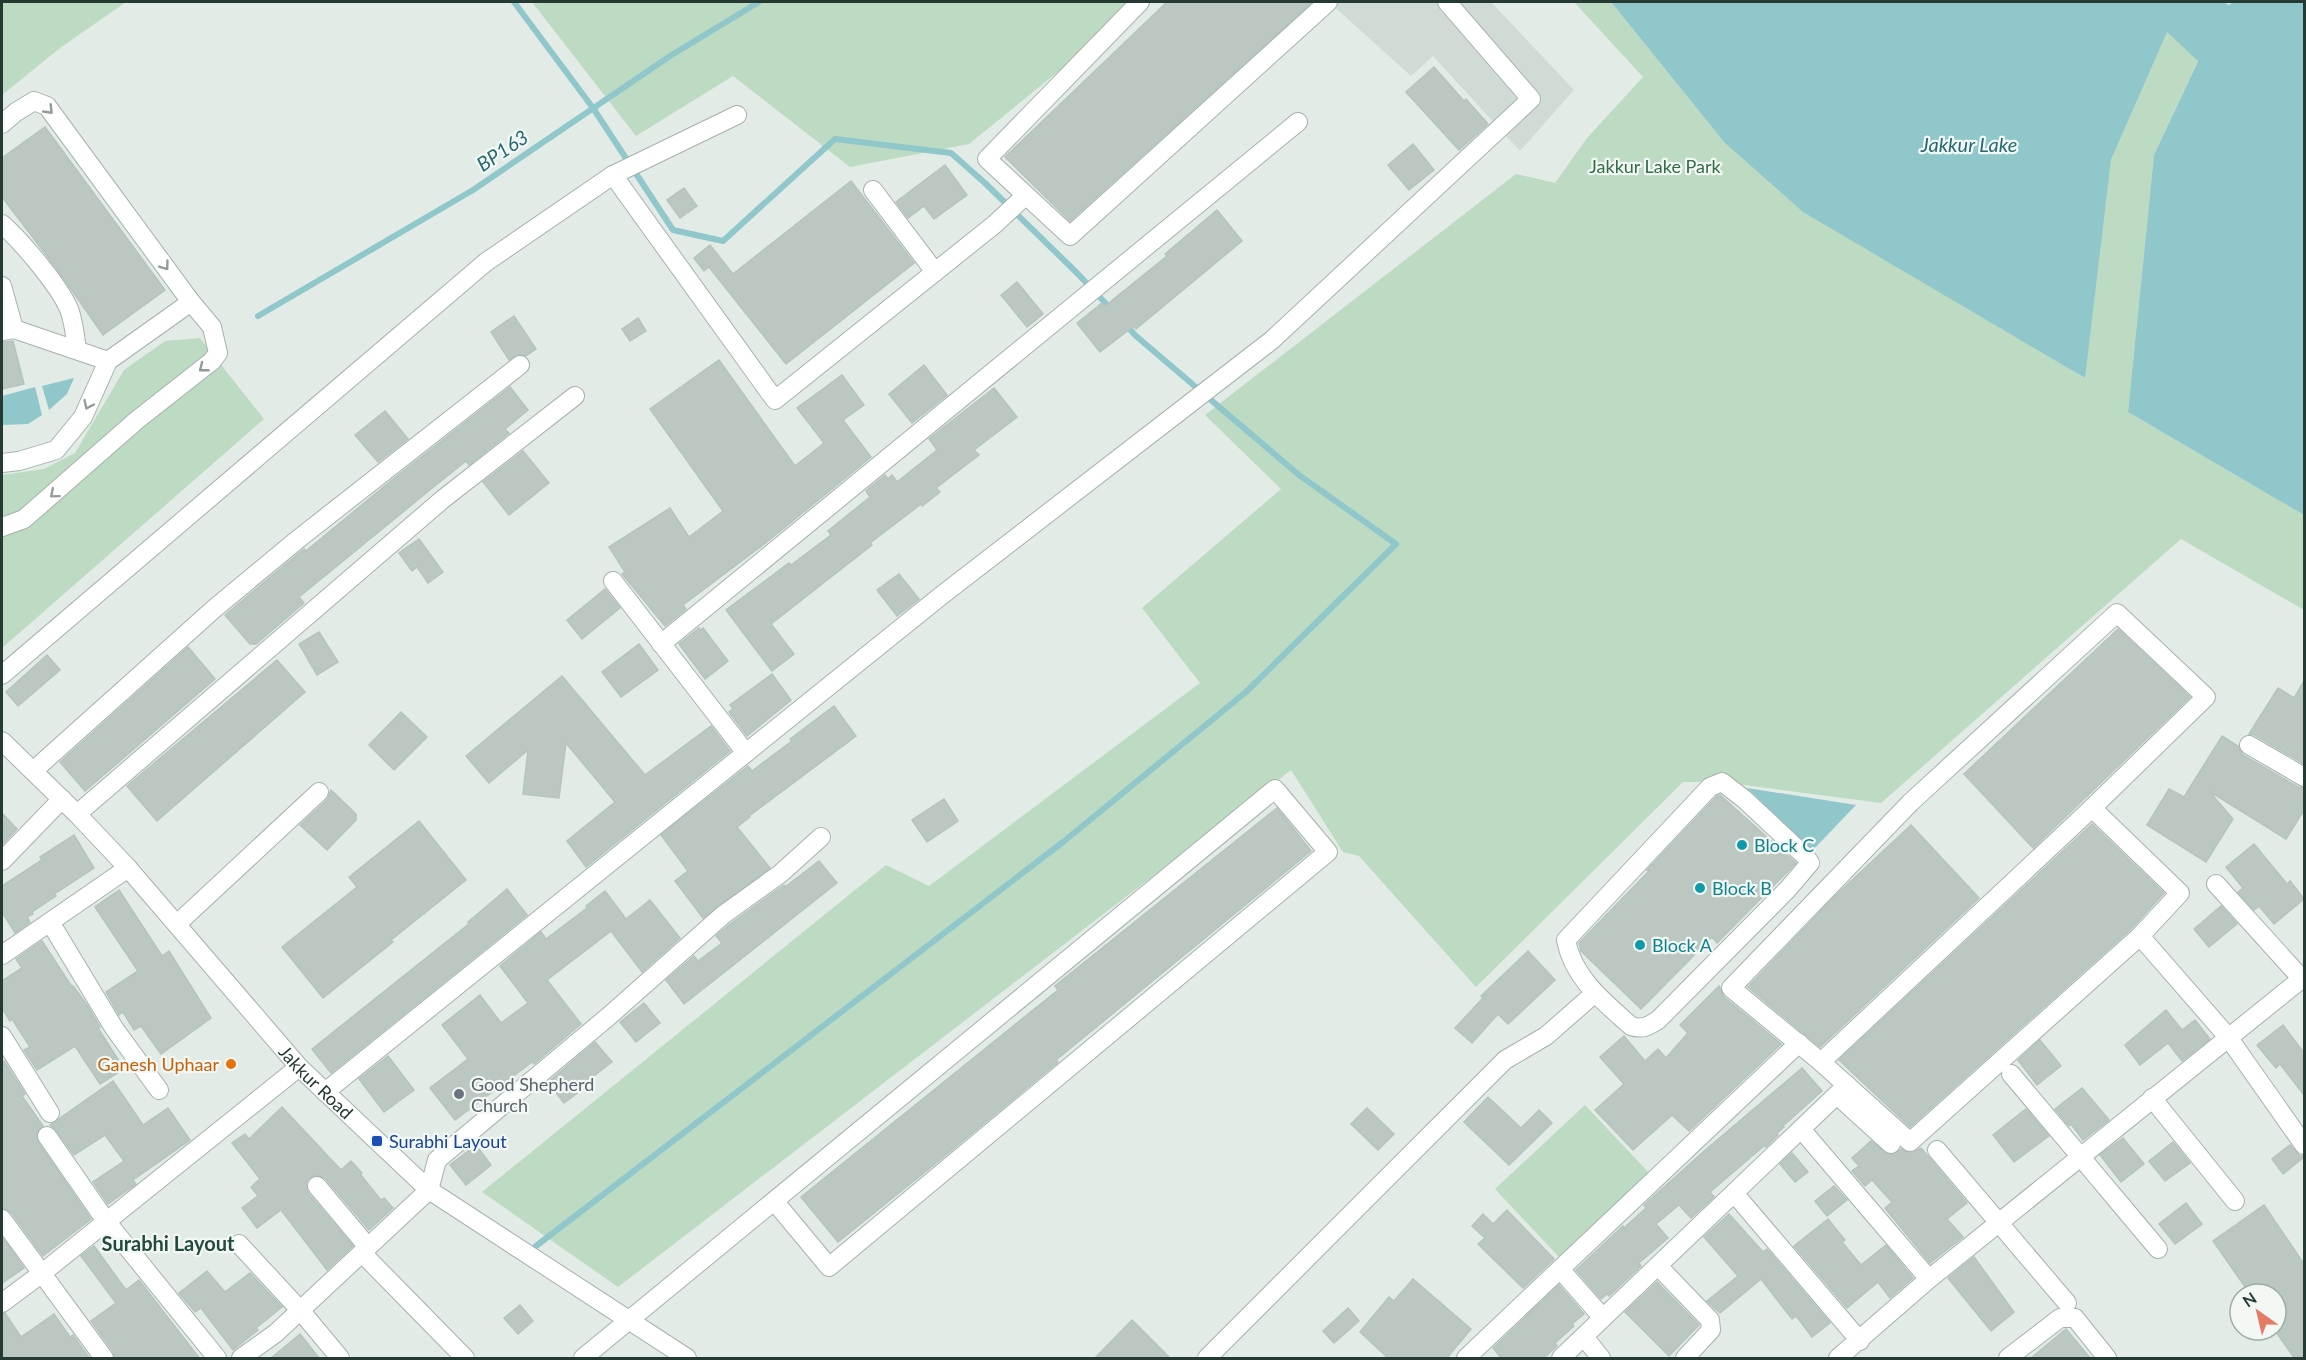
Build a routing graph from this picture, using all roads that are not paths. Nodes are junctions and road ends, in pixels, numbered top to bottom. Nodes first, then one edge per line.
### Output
1 (1140, 2) edge
2 (1328, 2) edge
3 (1447, 2) edge
4 (737, 115) dead end
5 (1298, 122) dead end
6 (2, 124) edge
7 (613, 175) junction
8 (873, 190) dead end
9 (1023, 198) junction
10 (2, 224) edge
11 (935, 272) junction
12 (2, 286) edge
13 (191, 302) junction
14 (8, 330) edge
15 (77, 350) junction
16 (108, 362) junction
17 (520, 366) dead end
18 (574, 396) dead end
19 (2, 463) edge
20 (2, 526) edge
21 (613, 581) dead end
22 (661, 644) junction
23 (2, 675) edge
24 (2, 741) edge
25 (2248, 745) dead end
26 (746, 753) junction
27 (33, 771) junction
28 (2304, 777) edge
29 (319, 792) dead end
30 (62, 799) junction
31 (2092, 808) junction
32 (77, 814) junction
33 (821, 837) dead end
34 (2, 861) edge
35 (128, 868) junction
36 (2216, 884) dead end
37 (50, 922) junction
38 (177, 924) junction
39 (2142, 938) junction
40 (2, 955) edge
41 (2303, 978) edge
42 (1595, 993) junction
43 (2, 1036) edge
44 (2228, 1036) junction
45 (1794, 1048) junction
46 (1821, 1062) junction
47 (299, 1067) junction
48 (2011, 1074) dead end
49 (159, 1090) dead end
50 (1842, 1090) junction
51 (325, 1092) junction
52 (2152, 1098) junction
53 (50, 1113) dead end
54 (1801, 1129) junction
55 (47, 1136) dead end
56 (1891, 1144) dead end
57 (2304, 1144) edge
58 (1937, 1150) dead end
59 (2080, 1156) junction
60 (317, 1186) dead end
61 (429, 1190) junction
62 (1734, 1193) junction
63 (2235, 1201) dead end
64 (775, 1202) junction
65 (2, 1219) edge
66 (106, 1221) junction
67 (1999, 1223) junction
68 (240, 1244) dead end
69 (2158, 1249) dead end
70 (365, 1250) junction
71 (1658, 1266) junction
72 (1560, 1269) junction
73 (41, 1274) junction
74 (1929, 1279) junction
75 (2, 1303) edge
76 (2067, 1303) dead end
77 (300, 1310) junction
78 (1603, 1318) junction
79 (628, 1320) junction
80 (1584, 1337) junction
81 (1860, 1341) junction
82 (104, 1359) edge
83 (217, 1359) edge
84 (242, 1359) edge
85 (340, 1359) edge
86 (465, 1359) edge
87 (583, 1359) edge
88 (687, 1359) edge
89 (1207, 1359) edge
90 (1466, 1359) edge
91 (1561, 1359) edge
92 (1601, 1359) edge
93 (1685, 1359) edge
94 (1838, 1359) edge
95 (2008, 1359) edge
96 (2107, 1359) edge

1 - 9 street
2 - 9 street
3 - 26 street
4 - 7 street
5 - 22 street
6 -> 13 street
7 - 11 street
7 - 23 street
8 - 11 street
9 - 11 street
10 - 15 street
12 - 14 street
13 - 16 street
13 -> 20 street
14 - 15 street
15 - 16 street
16 -> 19 street
17 - 27 street
18 - 32 street
21 - 22 street
22 - 26 street
24 - 27 street, Jakkur Road
25 - 28 street
26 - 51 street
27 - 30 street, Jakkur Road
29 - 38 street
30 - 32 street, Jakkur Road
30 - 34 street
31 - 39 street
31 - 45 street
31 - 46 street
32 - 35 street, Jakkur Road
33 - 61 street
35 - 37 street
35 - 38 street, Jakkur Road
36 - 41 street
37 - 40 street
37 - 49 street
38 - 47 street, Jakkur Road
39 - 44 street
39 - 50 street
41 - 44 street
42 - 42 street
42 - 89 street
43 - 53 street
44 - 52 street
44 - 57 street
45 - 46 street
45 - 72 street
46 - 50 street
47 - 51 street, Jakkur Road
47 - 66 street
48 - 59 street
50 - 54 street
50 - 56 street
51 - 61 street, Jakkur Road
52 - 59 street
52 - 63 street
54 - 62 street
54 - 74 street
55 - 66 street
58 - 67 street
59 - 67 street
59 - 69 street
60 - 70 street
61 - 70 street
61 - 79 street, Jakkur Road
62 - 71 street
62 - 81 street
64 - 64 street
64 - 79 street
65 - 73 street
66 - 73 street
66 - 83 street
67 - 74 street
67 - 76 street
68 - 77 street
70 - 77 street
70 - 86 street
71 - 78 street
71 - 93 street
72 - 78 street
72 - 90 street
73 - 75 street
73 - 82 street
74 - 81 street
77 - 84 street
77 - 85 street
78 - 80 street
79 - 87 street
79 - 88 street, Jakkur Road
80 - 91 street
80 - 92 street
81 - 94 street
95 - 96 street

